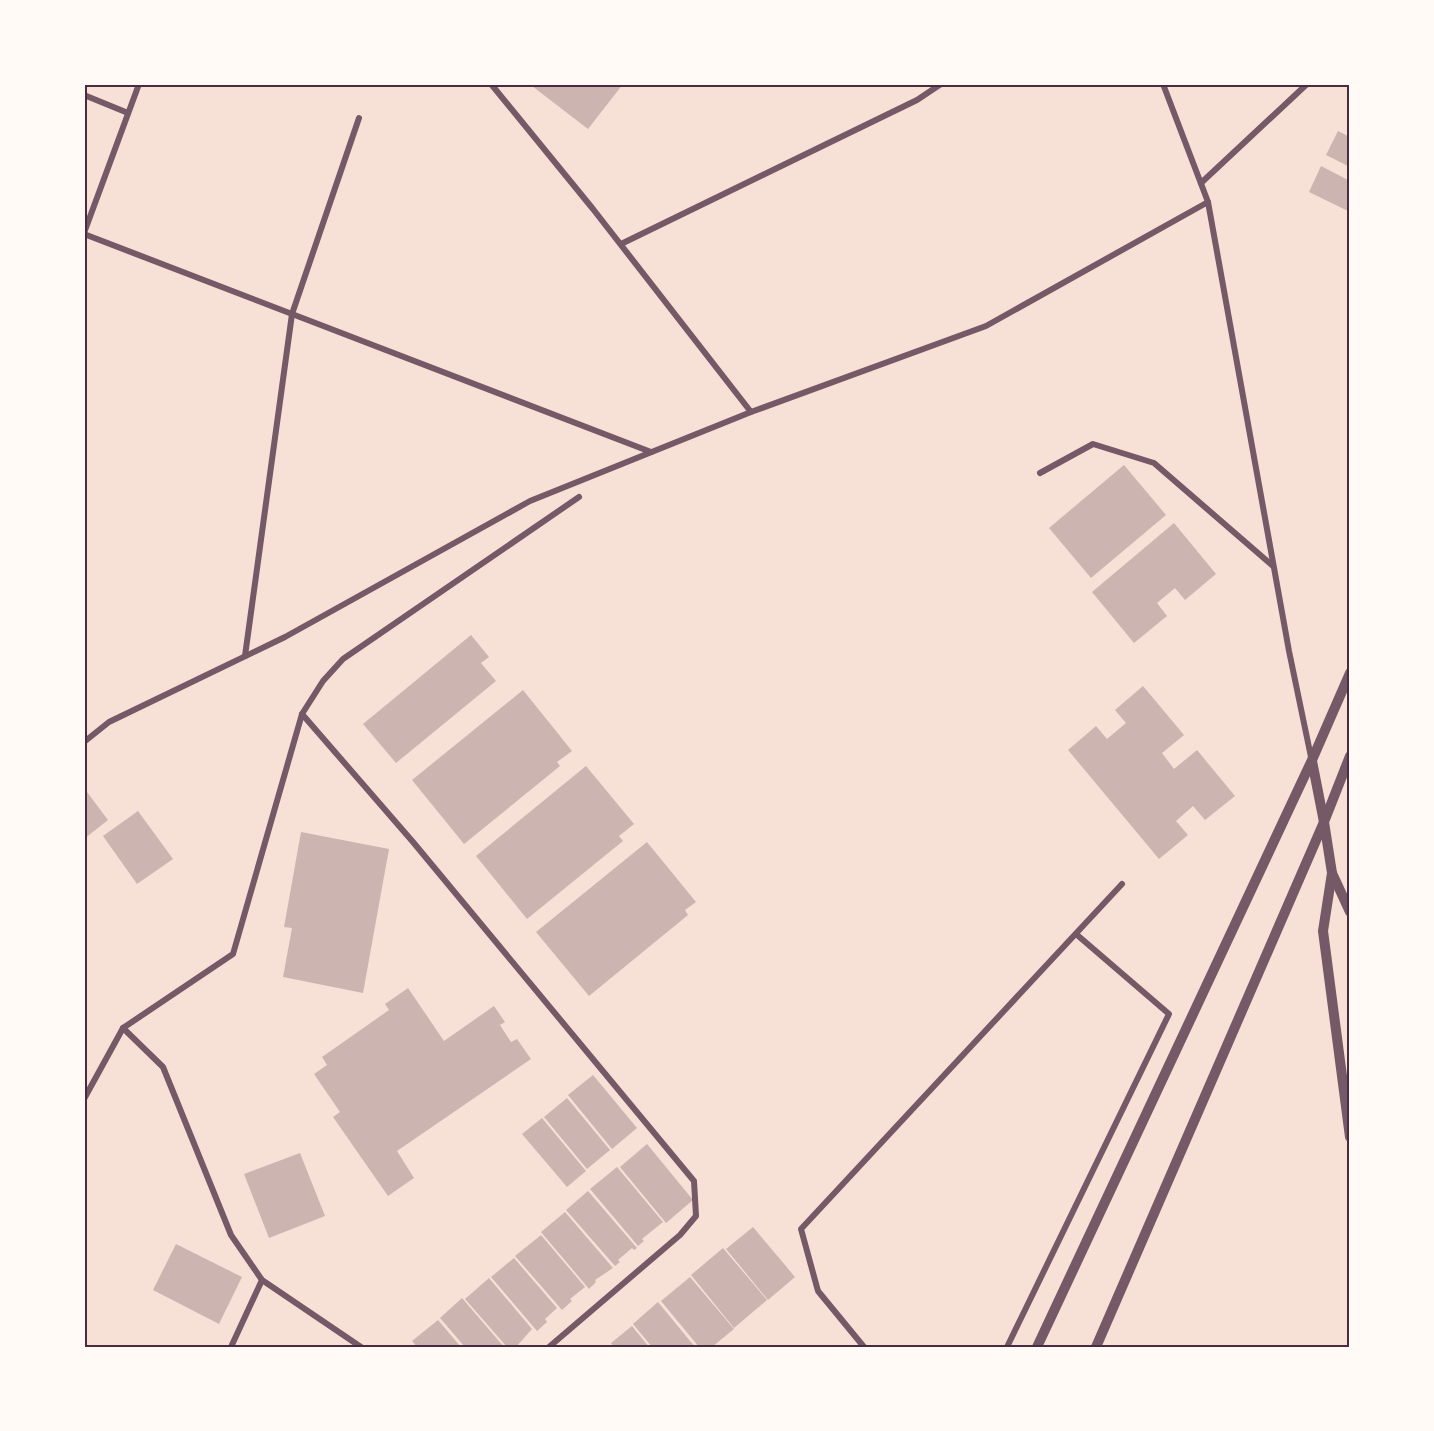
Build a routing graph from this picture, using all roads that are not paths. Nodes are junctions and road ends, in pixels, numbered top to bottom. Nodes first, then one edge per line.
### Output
1 (138, 84) edge
2 (491, 84) edge
3 (941, 84) edge
4 (1163, 84) edge
5 (1307, 84) edge
6 (84, 95) edge
7 (128, 113) junction
8 (359, 118) dead end
9 (1201, 183) junction
10 (1208, 202) junction
11 (84, 233) edge
12 (621, 244) junction
13 (292, 314) junction
14 (752, 412) junction
15 (652, 452) junction
16 (1041, 473) dead end
17 (579, 497) dead end
18 (1274, 567) junction
19 (245, 656) junction
20 (1350, 673) edge
21 (302, 714) junction
22 (84, 742) edge
23 (1350, 756) edge
24 (1312, 760) junction
25 (1324, 822) junction
26 (1332, 873) junction
27 (1122, 884) dead end
28 (1350, 912) edge
29 (1076, 934) junction
30 (123, 1028) junction
31 (84, 1099) edge
32 (1350, 1137) edge
33 (262, 1280) junction
34 (231, 1347) edge
35 (361, 1347) edge
36 (549, 1347) edge
37 (864, 1347) edge
38 (1007, 1347) edge
39 (1037, 1347) edge
40 (1096, 1347) edge

1 - 7 street
2 - 12 street
3 - 12 street
4 - 9 street
5 - 9 street
6 - 7 street
7 - 11 street
8 - 13 street
9 - 10 street
10 - 14 street
10 - 18 street
11 - 13 street
12 - 14 street
13 - 15 street
13 - 19 street
14 - 15 street
15 - 19 street
16 - 18 street
17 - 21 street
18 - 24 street
19 - 22 street
20 - 24 street
21 - 30 street
21 - 36 street
23 - 25 street
24 - 25 street
24 - 39 street
25 - 26 street
25 - 40 street
26 - 28 street
26 - 32 street
27 - 29 street
29 - 37 street
29 - 38 street
30 - 31 street
30 - 33 street
33 - 34 street
33 - 35 street

